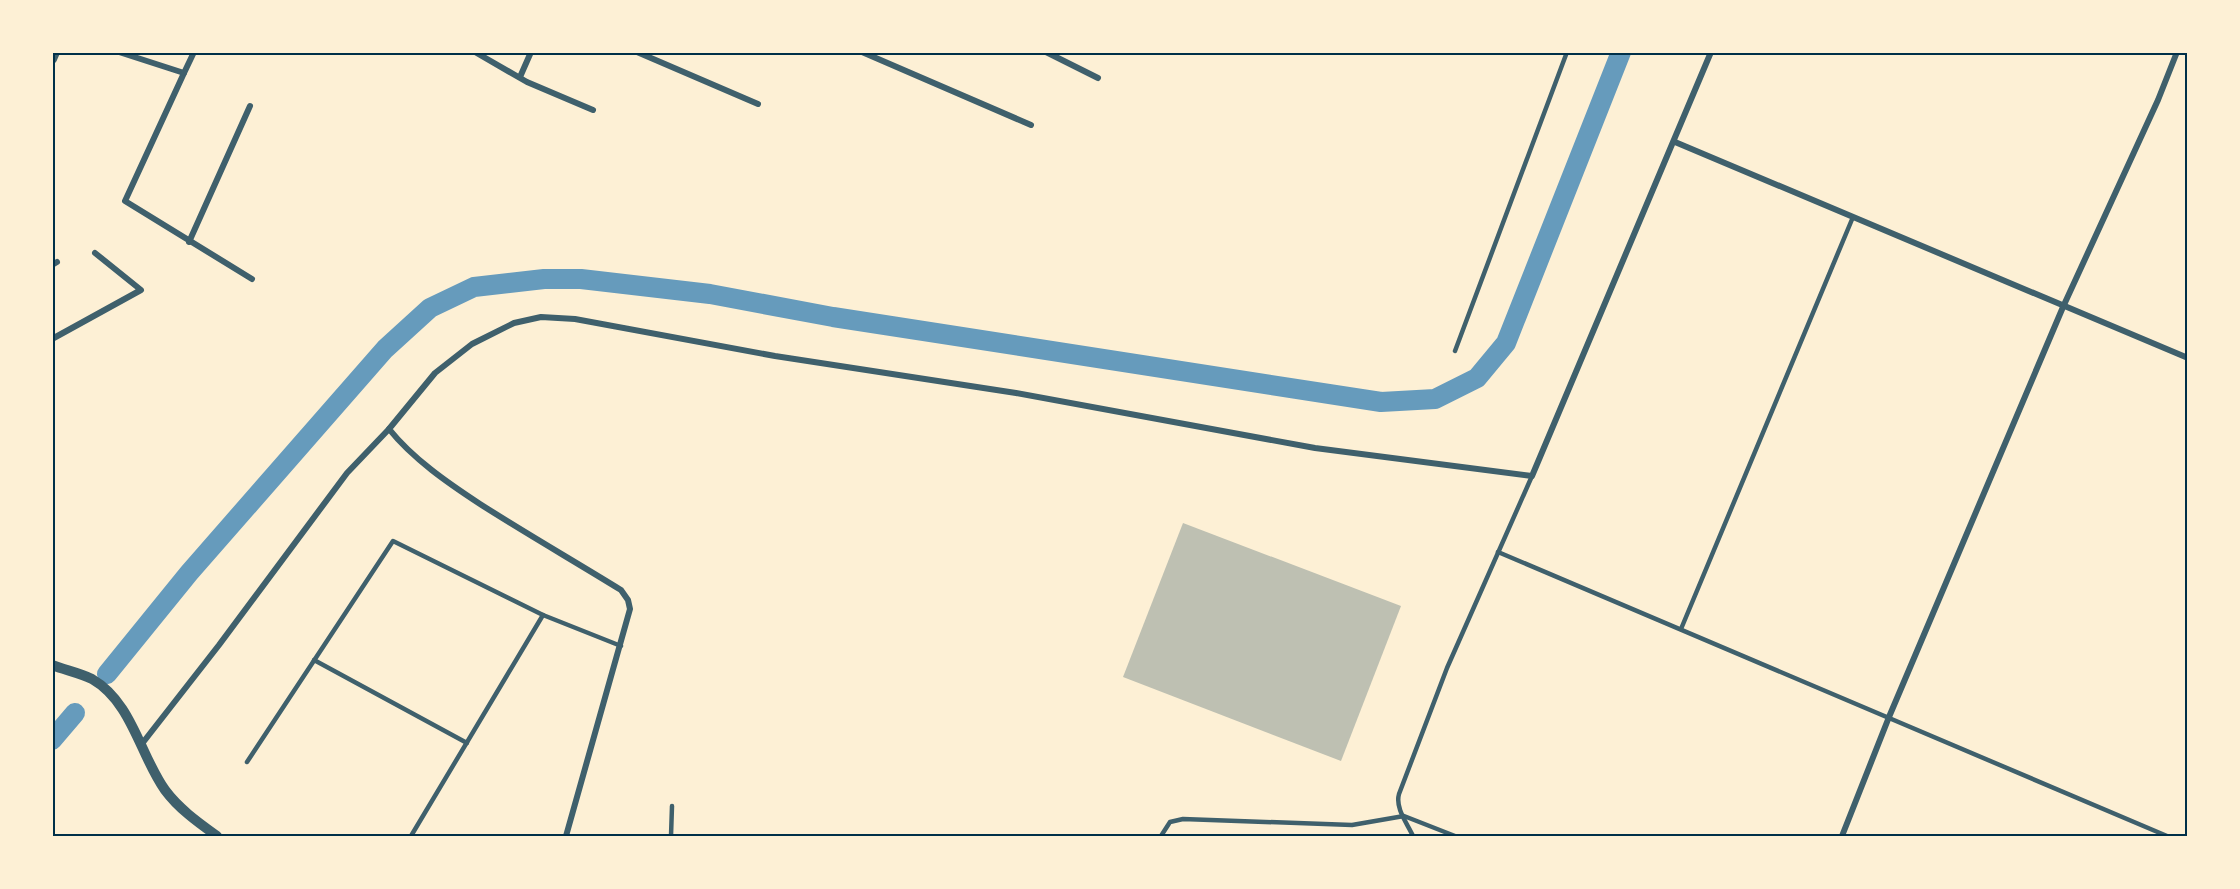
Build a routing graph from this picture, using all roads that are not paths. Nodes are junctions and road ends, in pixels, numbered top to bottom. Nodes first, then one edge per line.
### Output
1 (55, 52) edge
2 (119, 52) edge
3 (194, 52) edge
4 (475, 52) edge
5 (531, 52) edge
6 (638, 52) edge
7 (1046, 52) edge
8 (1567, 52) edge
9 (1711, 52) edge
10 (2177, 52) edge
11 (864, 53) edge
12 (52, 59) edge
13 (184, 73) junction
14 (520, 77) junction
15 (1098, 78) dead end
16 (758, 104) dead end
17 (250, 106) dead end
18 (593, 110) dead end
19 (1031, 125) dead end
20 (1675, 141) junction
21 (1853, 217) junction
22 (189, 242) junction
23 (95, 253) dead end
24 (252, 279) dead end
25 (2063, 307) junction
26 (52, 339) edge
27 (1455, 351) dead end
28 (2187, 358) edge
29 (389, 429) junction
30 (1532, 476) junction
31 (1498, 552) junction
32 (543, 615) junction
33 (1681, 629) junction
34 (621, 646) junction
35 (314, 660) junction
36 (52, 665) edge
37 (1889, 717) junction
38 (467, 743) junction
39 (141, 745) junction
40 (247, 762) dead end
41 (672, 806) dead end
42 (1404, 816) junction
43 (217, 837) edge
44 (411, 837) edge
45 (566, 837) edge
46 (671, 837) edge
47 (1161, 837) edge
48 (1413, 837) edge
49 (1455, 837) edge
50 (1842, 837) edge
51 (2167, 837) edge

1 - 12 street
2 - 13 street
3 - 13 street
4 - 14 street
5 - 14 street
6 - 16 street
7 - 15 street
8 - 27 lane
9 - 20 street
10 - 25 street
11 - 19 street
13 - 22 street
14 - 18 street
17 - 22 street
20 - 21 street
20 - 30 street
21 - 25 street
21 - 33 lane
22 - 24 street
23 - 26 street
25 - 28 street
25 - 37 street
29 - 30 street
29 - 34 street
29 - 39 street
30 - 31 lane
31 - 33 lane
31 - 42 lane
32 - 34 lane
32 - 35 lane
32 - 38 lane
33 - 37 lane
34 - 45 street
35 - 38 lane
35 - 40 lane
36 - 39 street
37 - 50 street
37 - 51 lane
38 - 44 lane
39 - 43 street
41 - 46 lane
42 - 47 lane
42 - 48 lane
42 - 49 lane

